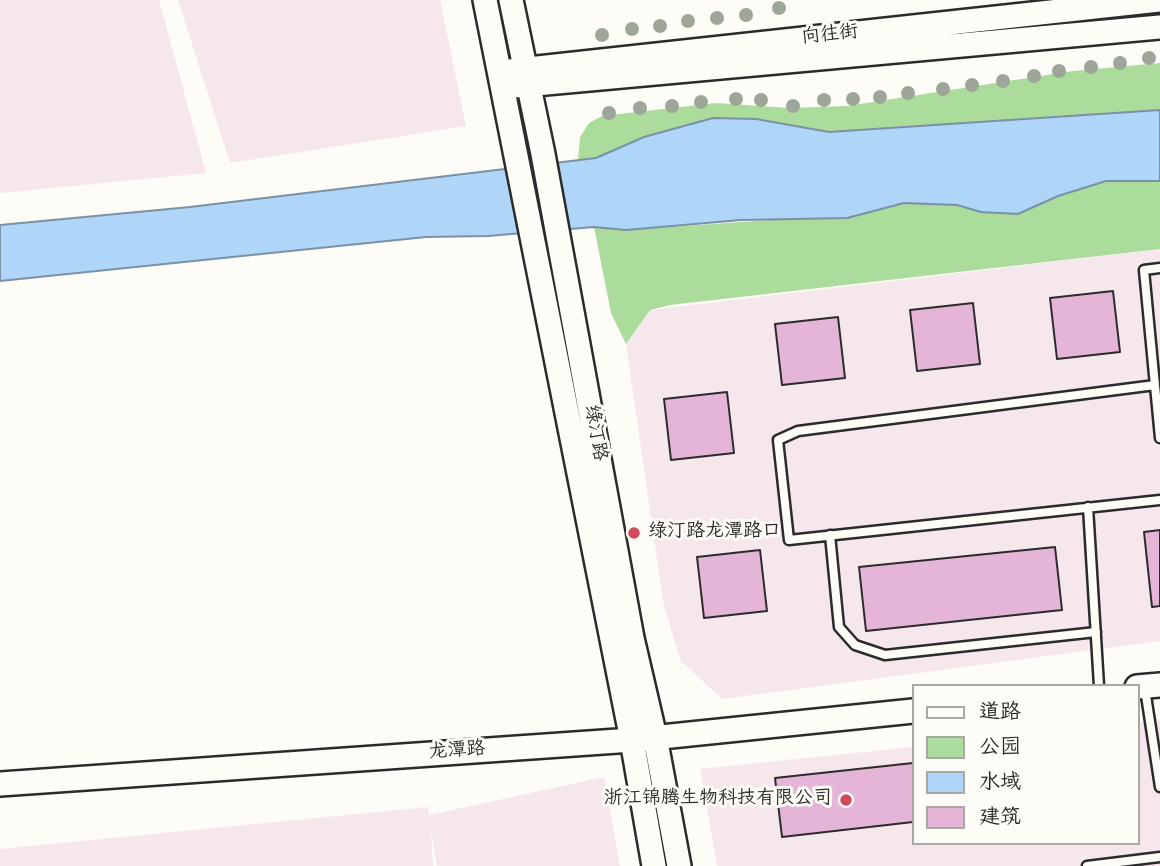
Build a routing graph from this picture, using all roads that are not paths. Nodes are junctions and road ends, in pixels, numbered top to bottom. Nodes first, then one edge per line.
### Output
1 (485, 0) edge
2 (511, 0) edge
3 (1147, 1) edge
4 (1160, 27) edge
5 (525, 76) junction
6 (501, 80) junction
7 (1160, 268) edge
8 (1156, 353) edge
9 (1155, 384) junction
10 (1160, 438) edge
11 (1160, 500) edge
12 (1088, 507) junction
13 (830, 535) junction
14 (1096, 632) junction
15 (1099, 684) edge
16 (1147, 686) edge
17 (912, 711) edge
18 (655, 737) junction
19 (632, 740) junction
20 (0, 784) edge
21 (1160, 786) edge
22 (1160, 857) edge
23 (654, 866) edge
24 (679, 866) edge
25 (1087, 866) edge

1 - 6 street, 绿汀路
2 - 5 street, 绿汀路
3 - 5 street, 向往街
4 - 5 street, 向往街
5 - 6 street, 向往街
5 - 18 street, 绿汀路
6 - 19 street, 绿汀路
7 - 8 lane
8 - 9 lane
9 - 10 lane
9 - 13 lane
11 - 12 lane
12 - 13 lane
12 - 14 lane
13 - 14 lane
14 - 15 lane
16 - 21 lane
17 - 18 street, 龙潭路
18 - 19 street, 龙潭路
18 - 24 street, 绿汀路
19 - 20 street, 龙潭路
19 - 23 street, 绿汀路
22 - 25 lane

